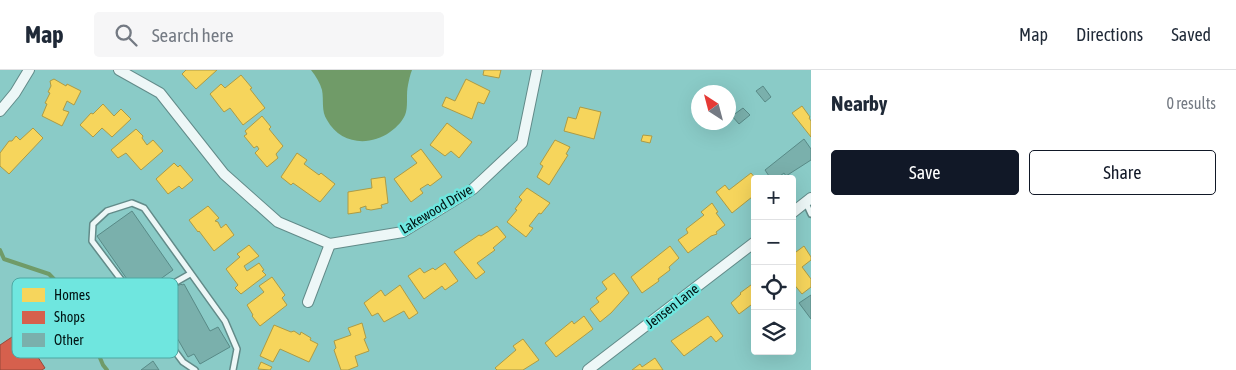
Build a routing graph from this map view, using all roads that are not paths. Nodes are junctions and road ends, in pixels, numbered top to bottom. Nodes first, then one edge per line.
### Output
1 (30, 70) edge
2 (119, 70) edge
3 (537, 70) edge
4 (0, 111) edge
5 (808, 200) edge
6 (796, 210) edge
7 (811, 214) edge
8 (330, 244) junction
9 (751, 245) edge
10 (190, 274) junction
11 (120, 278) edge
12 (178, 281) edge
13 (308, 302) dead end
14 (178, 357) edge
15 (196, 370) edge
16 (233, 370) edge
17 (588, 370) edge

1 - 4 street
2 - 8 street
3 - 8 street, Lakewood Drive
5 - 6 street
5 - 7 lane
8 - 13 street
9 - 17 street, Jensen Lane
10 - 11 lane
10 - 12 lane
10 - 16 lane
14 - 15 lane

